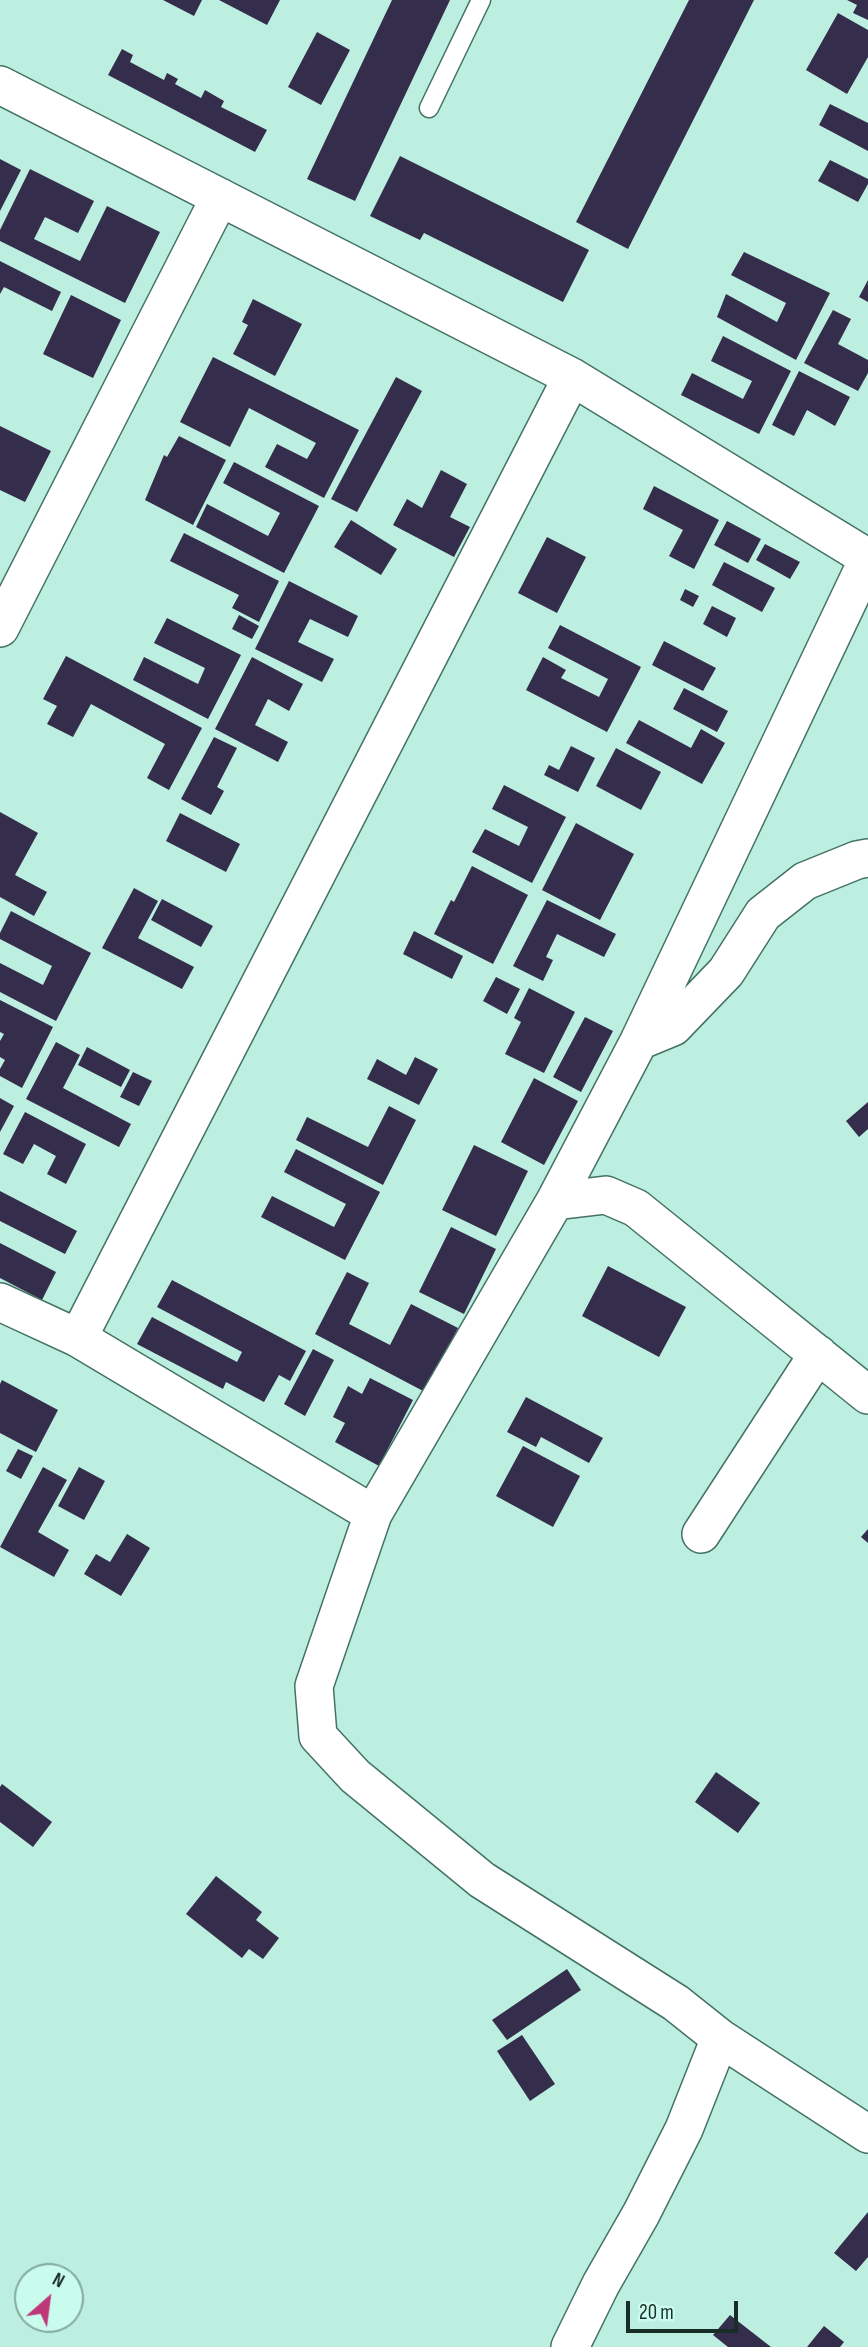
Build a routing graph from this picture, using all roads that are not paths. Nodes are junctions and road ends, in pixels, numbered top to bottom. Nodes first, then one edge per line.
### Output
1 (481, 0) edge
2 (0, 85) edge
3 (429, 108) dead end
4 (220, 197) junction
5 (572, 377) junction
6 (868, 559) edge
7 (855, 618) edge
8 (0, 628) edge
9 (868, 858) edge
10 (639, 1041) junction
11 (555, 1201) junction
12 (0, 1302) edge
13 (78, 1338) junction
14 (818, 1354) junction
15 (868, 1395) edge
16 (373, 1514) junction
17 (701, 1534) dead end
18 (720, 2038) junction
19 (868, 2134) edge
20 (570, 2347) edge

1 - 3 lane
2 - 4 street
4 - 5 street
4 - 8 street
5 - 6 street
5 - 13 street
6 - 7 street
7 - 10 street
9 - 10 street
10 - 11 street
11 - 14 street
11 - 16 street
12 - 13 street
13 - 16 street
14 - 15 street
14 - 17 street
16 - 18 street
18 - 19 street
18 - 20 street

